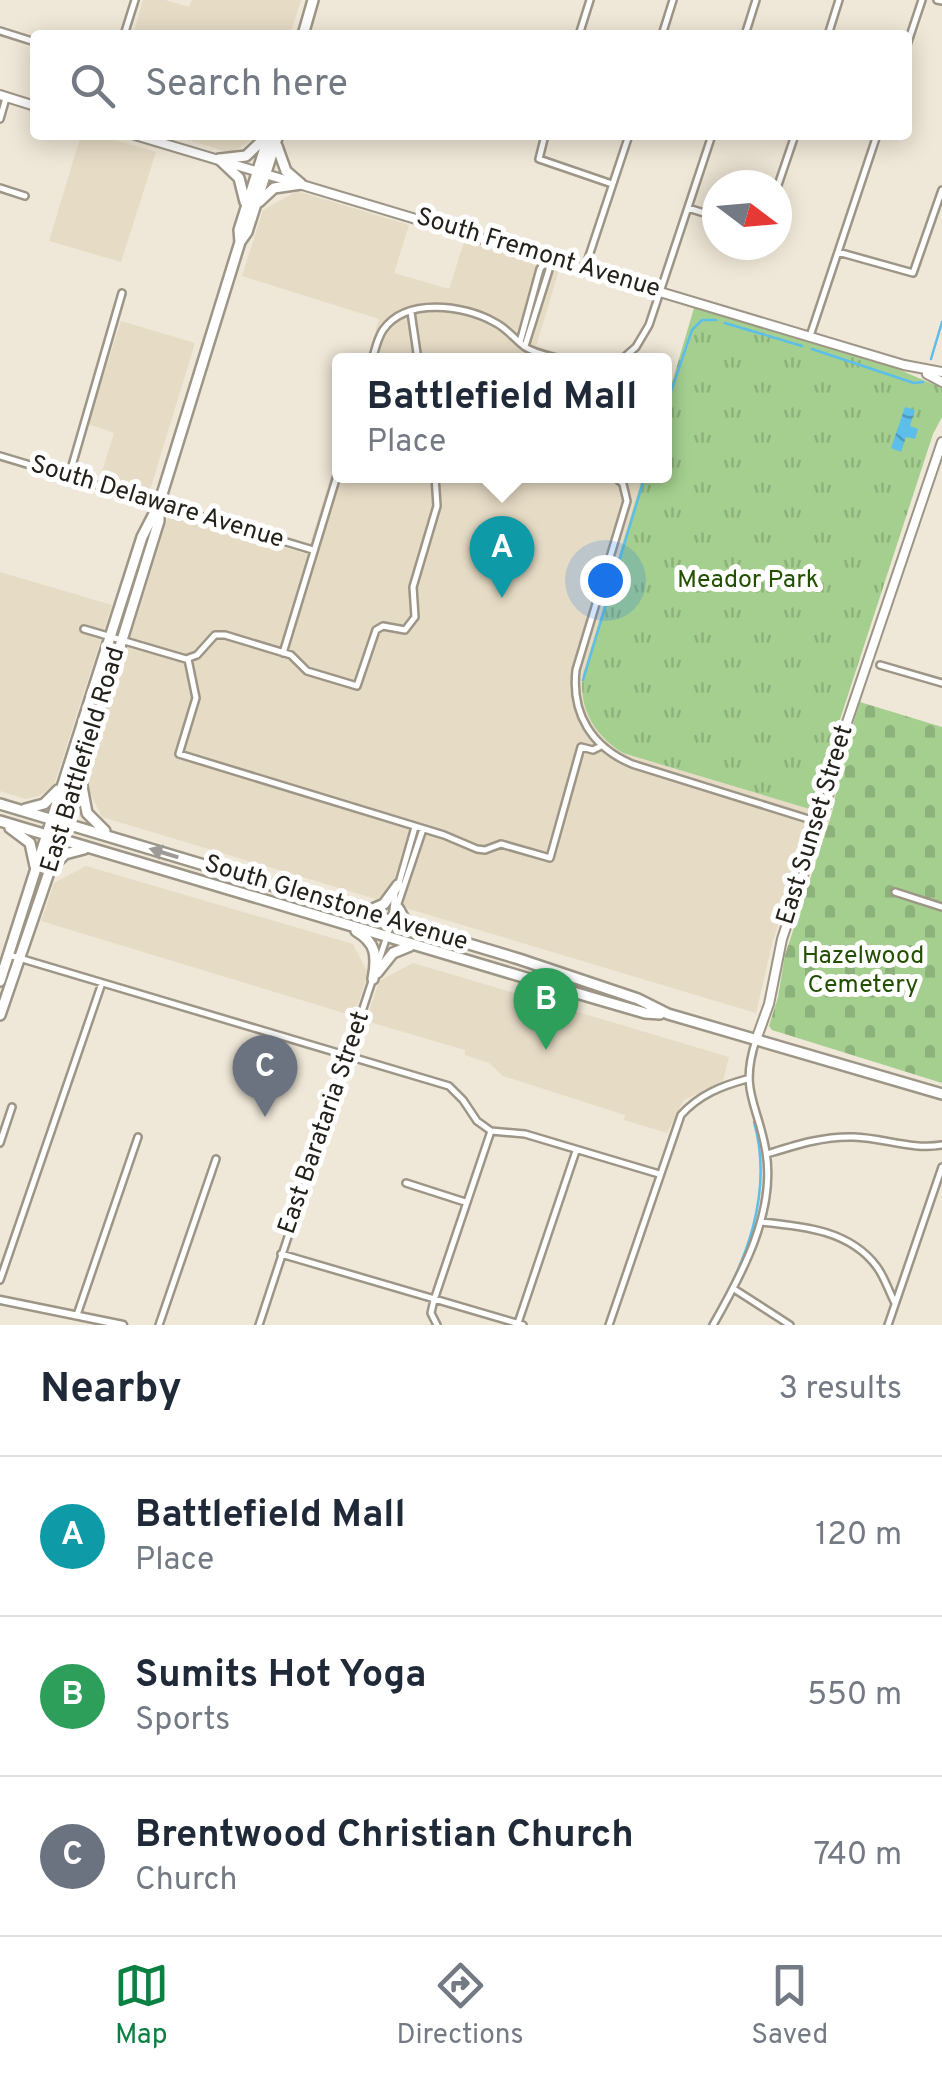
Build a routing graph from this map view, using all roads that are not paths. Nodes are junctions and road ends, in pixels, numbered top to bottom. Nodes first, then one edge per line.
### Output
1 (135, 0) edge
2 (313, 0) edge
3 (590, 0) edge
4 (673, 0) edge
5 (756, 0) edge
6 (839, 0) edge
7 (922, 0) edge
8 (126, 30) edge
9 (304, 30) edge
10 (580, 30) edge
11 (664, 30) edge
12 (747, 30) edge
13 (830, 30) edge
14 (912, 30) edge
15 (0, 31) edge
16 (30, 40) edge
17 (3, 96) edge
18 (30, 104) edge
19 (0, 119) edge
20 (152, 140) edge
21 (268, 140) edge
22 (272, 140) edge
23 (274, 140) edge
24 (544, 140) edge
25 (626, 140) edge
26 (710, 140) edge
27 (792, 140) edge
28 (875, 140) edge
29 (219, 160) junction
30 (783, 170) edge
31 (262, 171) junction
32 (301, 184) junction
33 (612, 184) junction
34 (0, 188) edge
35 (942, 190) edge
36 (25, 196) dead end
37 (688, 208) junction
38 (250, 210) junction
39 (702, 212) edge
40 (838, 252) junction
41 (549, 258) junction
42 (585, 268) junction
43 (660, 290) junction
44 (122, 293) dead end
45 (410, 312) junction
46 (525, 316) junction
47 (506, 329) junction
48 (810, 336) junction
49 (522, 344) junction
50 (375, 353) edge
51 (417, 353) edge
52 (545, 353) edge
53 (627, 353) edge
54 (914, 367) junction
55 (942, 370) edge
56 (942, 382) edge
57 (942, 442) edge
58 (0, 456) edge
59 (68, 476) junction
60 (335, 483) edge
61 (435, 483) edge
62 (622, 483) edge
63 (159, 504) junction
64 (313, 550) junction
65 (84, 629) dead end
66 (116, 639) junction
67 (283, 653) junction
68 (187, 659) junction
69 (880, 664) dead end
70 (942, 683) edge
71 (601, 746) junction
72 (82, 767) junction
73 (65, 780) junction
74 (0, 804) edge
75 (13, 808) junction
76 (52, 819) junction
77 (2, 822) edge
78 (65, 823) junction
79 (820, 823) junction
80 (419, 828) junction
81 (48, 836) junction
82 (116, 838) junction
83 (60, 839) junction
84 (90, 848) junction
85 (35, 875) junction
86 (48, 875) junction
87 (398, 885) junction
88 (895, 892) dead end
89 (942, 906) edge
90 (398, 908) junction
91 (360, 911) junction
92 (392, 920) junction
93 (339, 923) junction
94 (410, 926) junction
95 (387, 937) junction
96 (418, 946) junction
97 (14, 956) junction
98 (373, 979) junction
99 (0, 981) edge
100 (102, 983) junction
101 (668, 1014) junction
102 (0, 1015) edge
103 (756, 1040) junction
104 (348, 1058) junction
105 (747, 1079) junction
106 (942, 1094) edge
107 (12, 1107) dead end
108 (491, 1130) junction
109 (138, 1137) dead end
110 (0, 1144) edge
111 (942, 1145) edge
112 (576, 1150) junction
113 (767, 1154) junction
114 (216, 1160) dead end
115 (942, 1168) edge
116 (660, 1174) junction
117 (406, 1183) dead end
118 (465, 1202) junction
119 (761, 1222) junction
120 (281, 1254) junction
121 (0, 1280) edge
122 (734, 1289) junction
123 (0, 1300) edge
124 (434, 1300) junction
125 (895, 1303) junction
126 (77, 1316) junction
127 (520, 1324) edge
128 (123, 1325) edge
129 (159, 1325) edge
130 (260, 1325) edge
131 (437, 1325) edge
132 (610, 1325) edge
133 (714, 1325) edge
134 (790, 1325) edge
135 (888, 1325) edge

1 - 8 street
2 - 9 main road
3 - 10 street
4 - 11 street
5 - 12 street
6 - 13 street
7 - 14 street
15 - 16 street
17 - 18 main road
17 - 19 street
20 - 29 main road, South Fremont Avenue
21 - 29 main road
22 - 31 main road, East Battlefield Road
23 - 32 main road
24 - 33 street
25 - 33 street
26 - 37 street
27 - 30 street
28 - 40 street
29 - 31 main road, South Fremont Avenue
29 - 38 main road
31 - 32 main road, South Fremont Avenue
31 - 38 main road, East Battlefield Road
32 - 38 main road
32 - 41 main road, South Fremont Avenue
33 - 42 street
34 - 36 street
35 - 40 street
37 - 39 street
37 - 43 street
38 - 63 main road, East Battlefield Road
40 - 48 street
41 - 42 main road, South Fremont Avenue
41 - 46 street
41 - 49 street
42 - 43 main road, South Fremont Avenue
43 - 48 main road, South Fremont Avenue
43 - 53 street
44 - 59 street
45 - 47 street
45 - 50 street
45 - 51 street
46 - 47 street
46 - 49 street
47 - 49 street
48 - 54 main road, South Fremont Avenue
49 - 52 street
54 - 55 main road, South Fremont Avenue
54 - 56 main road
57 - 79 main road, East Sunset Street
58 - 59 street, South Delaware Avenue
59 - 63 street, South Delaware Avenue
60 - 64 street
61 - 67 street
62 - 71 street
63 - 64 street, South Delaware Avenue
63 - 66 main road, East Battlefield Road
64 - 67 street
65 - 66 street
66 - 68 street
66 - 72 main road, East Battlefield Road
66 - 73 main road, East Battlefield Road
67 - 68 street
68 - 80 street
69 - 70 street
71 - 79 street
71 - 80 street
72 - 78 main road, East Battlefield Road
72 - 82 main road
73 - 75 main road
73 - 76 main road, East Battlefield Road
74 - 75 main road, South Glenstone Avenue
75 - 76 main road, South Glenstone Avenue
76 - 78 main road, South Glenstone Avenue
76 - 81 main road, East Battlefield Road
77 - 81 main road, South Glenstone Avenue
77 - 85 main road
78 - 82 main road, South Glenstone Avenue
78 - 83 main road, East Battlefield Road
79 - 103 main road, East Sunset Street
80 - 87 street
80 - 90 street
81 - 83 main road, South Glenstone Avenue
81 - 85 main road, East Battlefield Road
91 -> 82 main road, South Glenstone Avenue
83 - 84 main road, South Glenstone Avenue
83 - 86 main road, East Battlefield Road
84 - 86 main road
84 - 93 main road, South Glenstone Avenue
85 - 97 main road, East Battlefield Road
86 - 97 main road, East Battlefield Road
87 - 91 main road
87 - 92 street
88 - 89 street
90 - 92 street
90 - 94 main road
91 - 92 main road, South Glenstone Avenue
92 - 94 main road, South Glenstone Avenue
92 - 95 street, East Barataria Street
93 - 95 main road, South Glenstone Avenue
93 - 98 main road
94 - 101 main road, South Glenstone Avenue
95 - 96 main road, South Glenstone Avenue
95 - 98 street, East Barataria Street
96 - 98 main road
96 - 101 main road, South Glenstone Avenue
97 - 99 main road, East Battlefield Road
97 - 100 street
97 - 102 main road, East Battlefield Road
98 - 104 street, East Barataria Street
100 - 104 street
100 - 121 street
101 - 103 main road, South Glenstone Avenue
103 - 105 street, East Sunset Street
103 - 106 main road, South Glenstone Avenue
104 - 108 street
104 - 120 street, East Barataria Street
105 - 113 street, East Sunset Street
105 - 116 street
107 - 110 street
108 - 112 street
108 - 118 street
109 - 126 street
111 - 113 street
112 - 116 street
112 - 127 street
113 - 119 street, East Sunset Street
114 - 129 street
115 - 125 street
116 - 132 street
117 - 118 street
118 - 124 street
119 - 122 street, East Sunset Street
119 - 125 street
120 - 124 street
120 - 130 street, East Barataria Street
122 - 133 street, East Sunset Street
122 - 134 street
123 - 126 street
124 - 127 street
124 - 131 street
125 - 135 street
126 - 128 street

